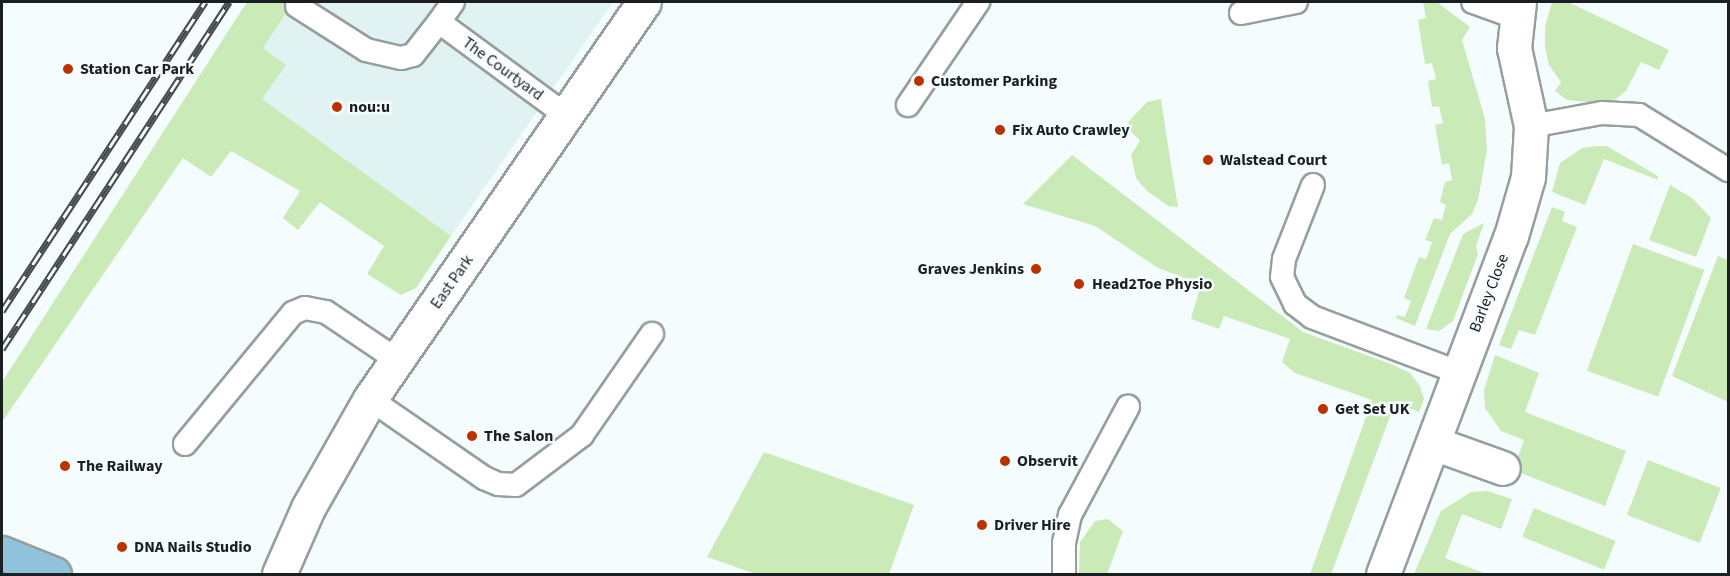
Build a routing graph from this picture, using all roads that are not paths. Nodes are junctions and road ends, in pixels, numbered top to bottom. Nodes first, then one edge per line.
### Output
1 (453, 2) edge
2 (644, 2) edge
3 (978, 2) edge
4 (1296, 2) edge
5 (1473, 2) edge
6 (297, 6) dead end
7 (1517, 9) edge
8 (1241, 13) dead end
9 (439, 22) junction
10 (908, 105) dead end
11 (567, 116) junction
12 (1531, 126) junction
13 (1728, 170) edge
14 (1313, 185) dead end
15 (651, 333) dead end
16 (397, 360) junction
17 (1460, 373) junction
18 (370, 399) junction
19 (1128, 408) dead end
20 (1432, 443) junction
21 (185, 444) dead end
22 (1503, 468) dead end
23 (2, 553) edge
24 (54, 574) edge
25 (279, 574) edge
26 (1064, 574) edge
27 (1383, 574) edge

1 - 9 lane
2 - 11 street, East Park
3 - 10 lane
4 - 8 lane
5 - 7 lane
6 - 9 lane
7 - 12 street, Barley Close
9 - 11 lane, The Courtyard
11 - 16 street, East Park
12 - 13 lane
12 - 17 street, Barley Close
14 - 17 lane
15 - 18 lane
16 - 18 street, East Park
16 - 21 lane
17 - 20 street, Barley Close
18 - 25 street, East Park
19 - 26 lane
20 - 22 street
20 - 27 street, Barley Close
23 - 24 main road

